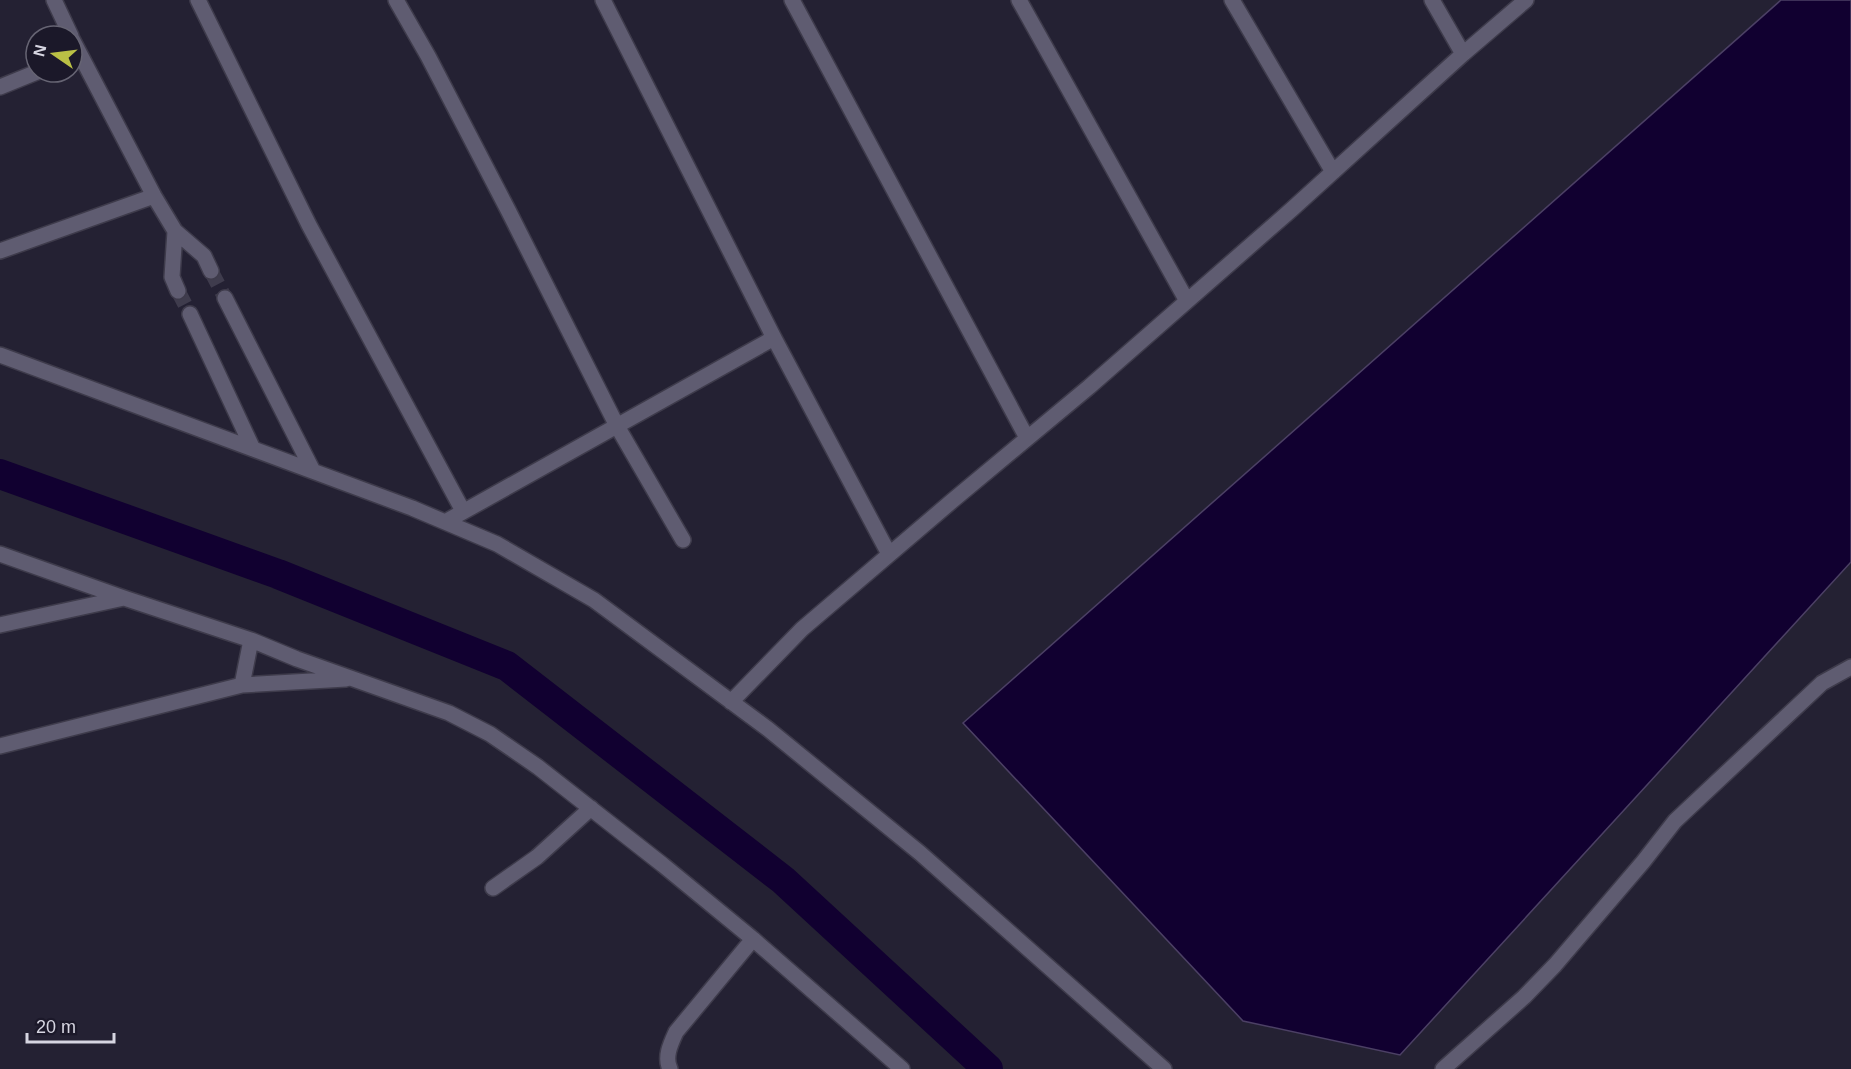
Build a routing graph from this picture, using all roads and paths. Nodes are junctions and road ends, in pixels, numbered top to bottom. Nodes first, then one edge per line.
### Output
1 (54, 0) edge
2 (198, 0) edge
3 (396, 0) edge
4 (603, 0) edge
5 (792, 0) edge
6 (1019, 0) edge
7 (1232, 0) edge
8 (1431, 0) edge
9 (1526, 0) edge
10 (65, 24) edge
11 (1463, 54) junction
12 (84, 71) edge
13 (24, 77) edge
14 (0, 87) edge
15 (1333, 172) junction
16 (154, 196) junction
17 (175, 231) junction
18 (0, 251) edge
19 (211, 271) tunnel mouth
20 (178, 291) tunnel mouth
21 (225, 298) tunnel mouth
22 (1187, 301) junction
23 (190, 314) tunnel mouth
24 (774, 338) junction
25 (0, 355) edge
26 (616, 426) junction
27 (1027, 438) junction
28 (253, 449) junction
29 (313, 471) junction
30 (463, 511) junction
31 (445, 522) junction
32 (683, 540) dead end
33 (0, 554) edge
34 (889, 555) junction
35 (124, 598) junction
36 (0, 625) edge
37 (251, 640) junction
38 (1851, 667) edge
39 (355, 679) junction
40 (242, 685) junction
41 (731, 702) junction
42 (0, 746) edge
43 (591, 808) junction
44 (493, 888) dead end
45 (753, 939) junction
46 (670, 1069) edge
47 (902, 1069) edge
48 (1164, 1069) edge
49 (1443, 1069) edge

1 - 10 street
2 - 30 street
3 - 26 street
4 - 24 street
5 - 27 street
6 - 22 street
7 - 15 street
8 - 11 street
9 - 11 street
11 - 15 street
12 - 16 street
13 - 14 street
15 - 22 street
16 - 17 street
16 - 18 street
17 - 19 street
17 - 20 street
21 - 29 street
22 - 27 street
23 - 28 street
24 - 26 street
24 - 34 street
25 - 28 street
26 - 30 street
26 - 32 street
27 - 34 street
28 - 29 street
29 - 31 street
30 - 31 street
31 - 41 street
33 - 35 street
34 - 41 street
35 - 36 street
35 - 37 street
37 - 39 street
37 - 40 street
38 - 49 street
39 - 40 street
39 - 43 street
40 - 42 street
41 - 48 street
43 - 44 street
43 - 45 street
45 - 46 street
45 - 47 street

